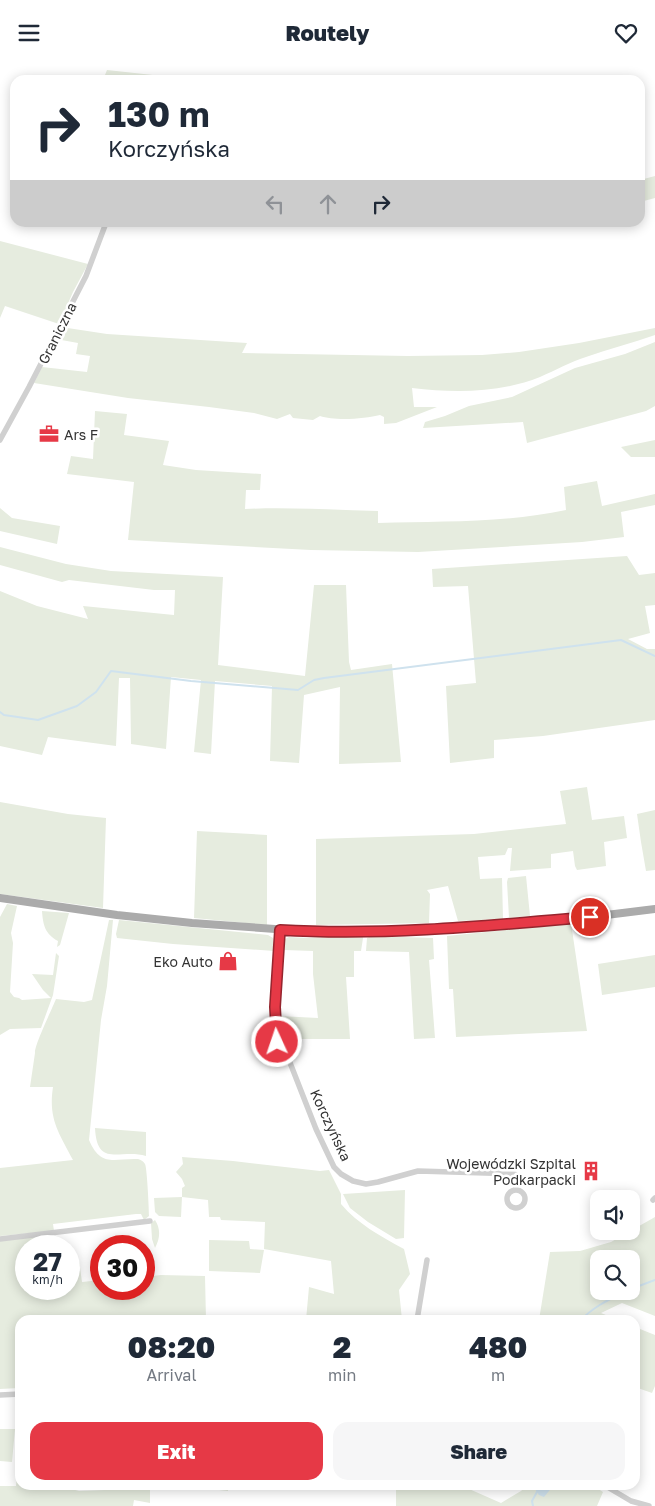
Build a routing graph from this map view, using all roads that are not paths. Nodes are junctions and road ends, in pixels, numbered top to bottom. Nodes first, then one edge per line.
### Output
1 (104, 227) edge
2 (0, 441) edge
3 (0, 899) edge
4 (655, 909) edge
5 (280, 930) junction
6 (516, 1190) dead end
7 (150, 1221) dead end
8 (0, 1239) edge
9 (427, 1260) dead end
10 (418, 1315) edge
11 (0, 1395) edge
12 (15, 1395) edge
13 (612, 1490) edge
14 (649, 1506) edge

1 - 2 street, Graniczna
3 - 5 main road
4 - 5 main road
5 - 6 street, Korczyńska
7 - 8 street
9 - 10 street
11 - 12 street
13 - 14 street

